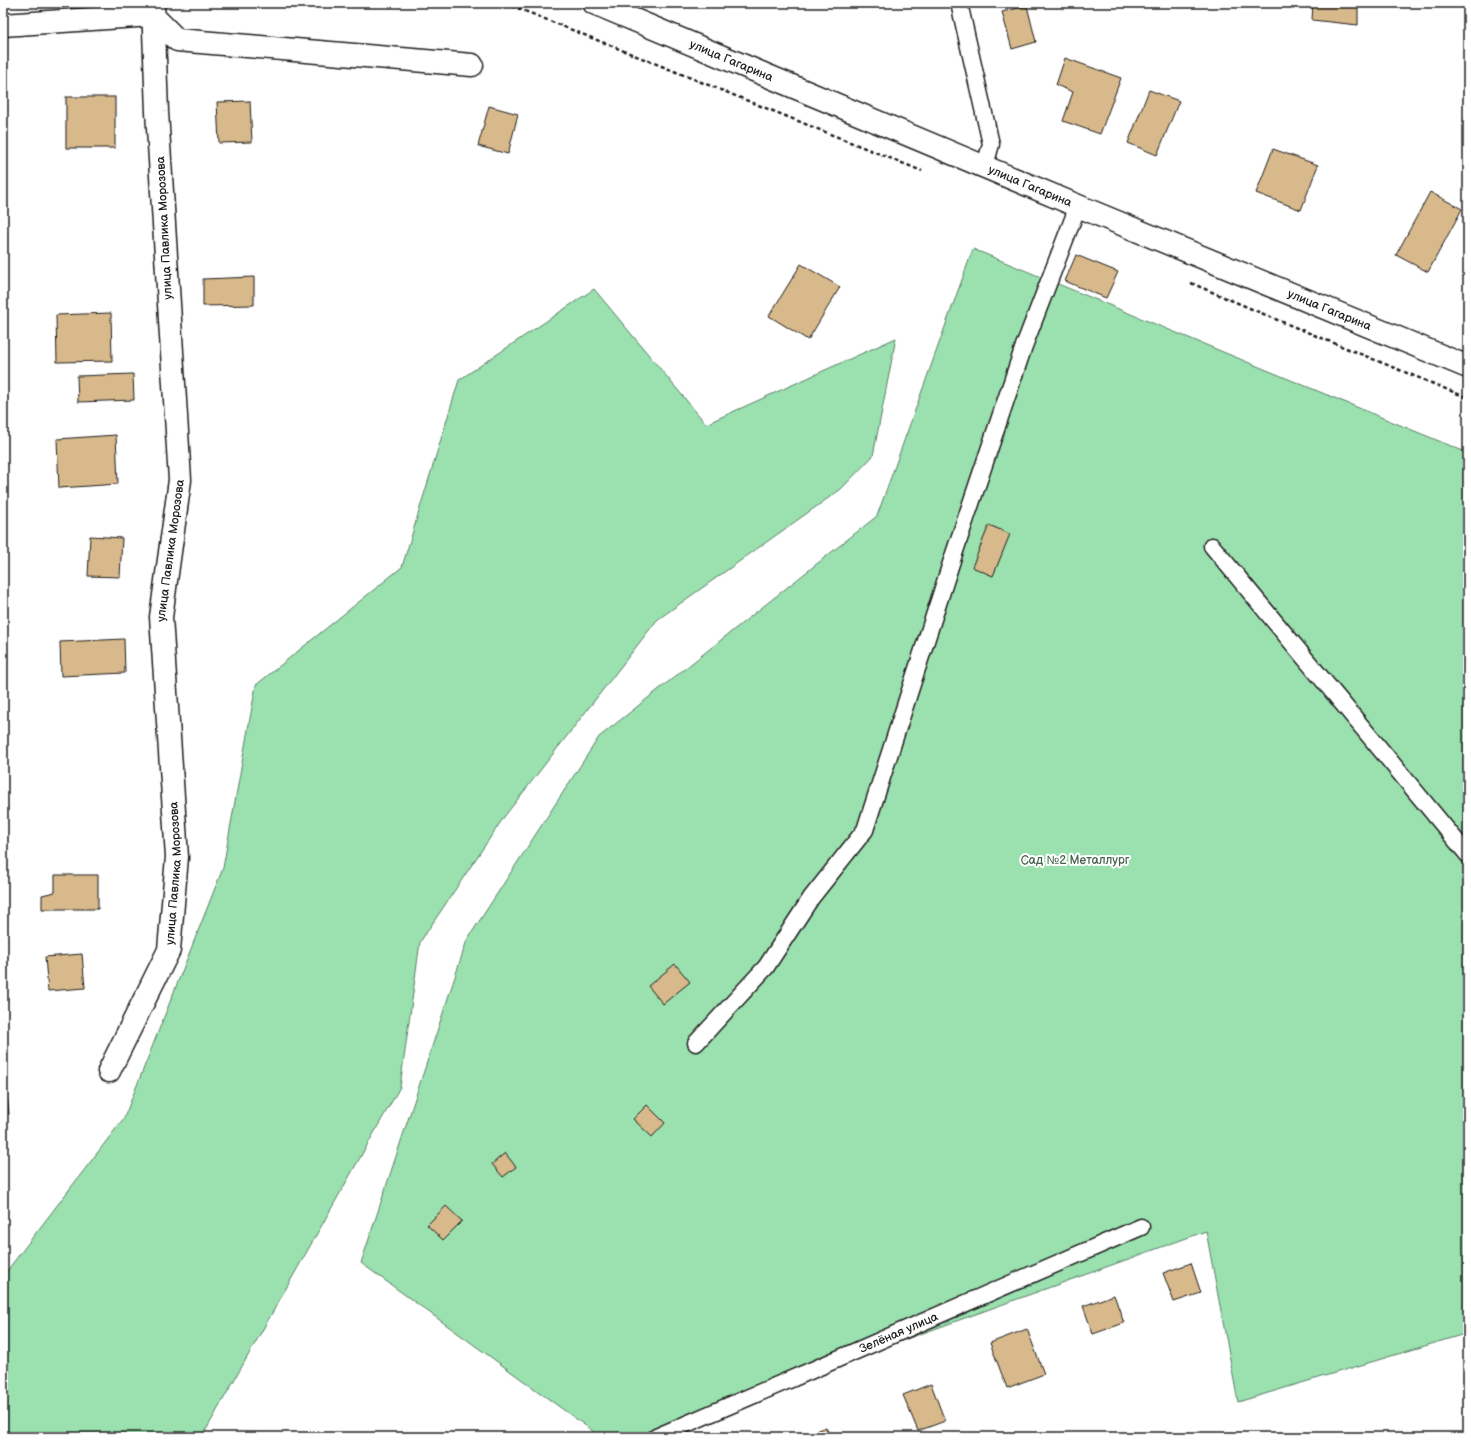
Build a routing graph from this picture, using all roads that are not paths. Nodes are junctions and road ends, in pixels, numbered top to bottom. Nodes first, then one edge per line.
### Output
1 (594, 3) edge
2 (959, 3) edge
3 (153, 9) edge
4 (3, 25) edge
5 (472, 65) dead end
6 (985, 166) junction
7 (1078, 206) junction
8 (1468, 367) edge
9 (1212, 546) dead end
10 (1468, 855) edge
11 (696, 1043) dead end
12 (109, 1071) dead end
13 (1140, 1227) dead end
14 (656, 1437) edge

1 - 6 street, улица Гагарина
2 - 6 lane
3 - 4 street
3 - 5 street
3 - 12 street, улица Павлика Морозова
6 - 7 street, улица Гагарина
7 - 8 street, улица Гагарина
7 - 11 lane
9 - 10 lane
13 - 14 lane, Зелёная улица

